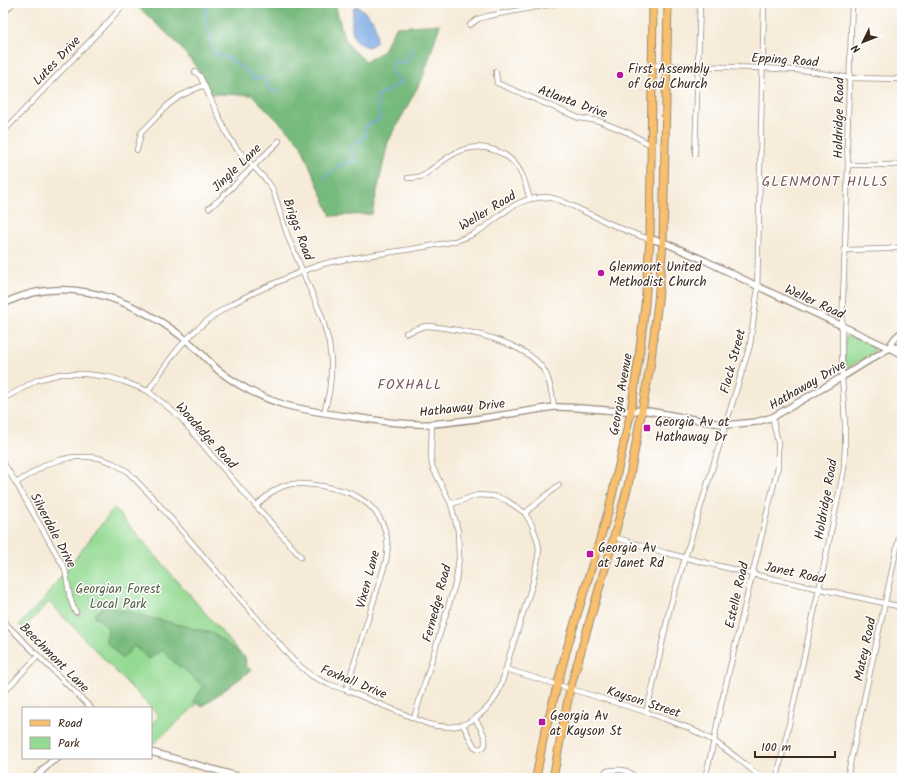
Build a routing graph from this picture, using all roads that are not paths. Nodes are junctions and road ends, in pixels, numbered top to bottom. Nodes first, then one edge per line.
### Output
1 (13, 3) edge
2 (125, 3) edge
3 (558, 3) edge
4 (654, 3) edge
5 (668, 3) edge
6 (700, 3) edge
7 (764, 3) edge
8 (852, 3) edge
9 (3, 14) edge
10 (470, 25) dead end
11 (652, 65) junction
12 (667, 65) junction
13 (698, 66) junction
14 (763, 68) junction
15 (195, 72) dead end
16 (496, 72) dead end
17 (850, 78) junction
18 (902, 78) edge
19 (204, 84) junction
20 (3, 132) edge
21 (279, 141) dead end
22 (652, 145) junction
23 (137, 150) dead end
24 (695, 154) dead end
25 (902, 164) edge
26 (253, 166) junction
27 (848, 166) junction
28 (408, 178) dead end
29 (530, 199) junction
30 (209, 208) dead end
31 (650, 239) junction
32 (663, 242) junction
33 (902, 247) edge
34 (846, 250) junction
35 (303, 271) junction
36 (757, 286) junction
37 (3, 304) edge
38 (842, 326) junction
39 (902, 332) edge
40 (406, 333) dead end
41 (186, 339) junction
42 (902, 347) edge
43 (890, 348) junction
44 (902, 354) edge
45 (842, 377) junction
46 (148, 391) junction
47 (3, 399) edge
48 (554, 407) junction
49 (643, 410) junction
50 (631, 412) junction
51 (324, 413) junction
52 (773, 417) junction
53 (432, 424) junction
54 (726, 425) junction
55 (3, 462) edge
56 (16, 483) junction
57 (559, 485) dead end
58 (451, 504) junction
59 (256, 506) junction
60 (525, 513) junction
61 (902, 524) edge
62 (614, 537) junction
63 (301, 557) dead end
64 (685, 558) junction
65 (752, 574) junction
66 (819, 589) junction
67 (885, 603) junction
68 (902, 607) edge
69 (76, 612) dead end
70 (3, 621) edge
71 (38, 656) junction
72 (506, 669) junction
73 (557, 684) junction
74 (570, 689) junction
75 (346, 690) junction
76 (3, 693) edge
77 (90, 707) edge
78 (646, 712) junction
79 (414, 718) junction
80 (475, 719) junction
81 (463, 725) junction
82 (714, 741) junction
83 (152, 752) edge
84 (56, 759) edge
85 (34, 778) edge
86 (244, 778) edge
87 (536, 778) edge
88 (553, 778) edge
89 (602, 778) edge
90 (636, 778) edge
91 (705, 778) edge
92 (762, 778) edge
93 (777, 778) edge
94 (847, 778) edge

1 - 9 street
2 - 20 street, Lutes Drive
3 - 10 street
4 - 11 main road, Georgia Avenue
5 - 12 main road, Georgia Avenue
6 - 13 street
7 - 14 street, Flack Street
8 - 17 street, Holdridge Road
11 - 12 street, Epping Road
11 - 22 main road, Georgia Avenue
12 - 13 street, Epping Road
12 - 32 main road, Georgia Avenue
13 - 14 street, Epping Road
13 - 24 street
14 - 17 street, Epping Road
14 - 36 street, Flack Street
15 - 19 street, Briggs Road
16 - 22 street, Atlanta Drive
17 - 18 street, Epping Road
17 - 27 street, Holdridge Road
19 - 23 street
19 - 26 street, Briggs Road
21 - 26 street, Jingle Lane
22 - 31 main road, Georgia Avenue
25 - 27 street
26 - 30 street, Jingle Lane
26 - 35 street, Briggs Road
27 - 34 street, Holdridge Road
28 - 29 street
29 - 31 street, Weller Road
29 - 35 street, Weller Road
31 - 32 street, Weller Road
31 - 50 main road, Georgia Avenue
32 - 36 street, Weller Road
32 - 49 main road, Georgia Avenue
33 - 34 street
34 - 38 street, Holdridge Road
35 - 41 street, Weller Road
35 - 51 street, Briggs Road
36 - 38 street, Weller Road
36 - 54 street, Flack Street
37 - 41 street, Hathaway Drive
38 - 43 street, Weller Road
38 - 45 street, Holdridge Road
39 - 43 street, Hathaway Drive
40 - 48 street
41 - 46 street, Weller Road
41 - 51 street, Hathaway Drive
42 - 43 street, Hathaway Drive
43 - 44 street, Weller Road
43 - 45 street, Hathaway Drive
45 - 52 street, Hathaway Drive
45 - 66 street, Holdridge Road
46 - 47 street, Woodedge Road
46 - 59 street, Woodedge Road
48 - 50 street, Hathaway Drive
48 - 53 street, Hathaway Drive
49 - 50 street, Hathaway Drive
49 - 54 street, Hathaway Drive
49 - 62 main road, Georgia Avenue
50 - 73 main road, Georgia Avenue
51 - 53 street, Hathaway Drive
52 - 54 street, Hathaway Drive
52 - 65 street, Estelle Road
53 - 58 street, Fernedge Road
54 - 64 street, Flack Street
55 - 56 street, Silverdale Drive
56 - 69 street, Silverdale Drive
56 - 75 street, Foxhall Drive
57 - 60 street
58 - 60 street, Foxhall Drive
58 - 79 street, Fernedge Road
59 - 63 street, Woodedge Road
59 - 75 street, Vixen Lane
60 - 72 street, Foxhall Drive
61 - 67 street, Matey Road
62 - 64 street, Janet Road
62 - 74 main road, Georgia Avenue
64 - 65 street, Janet Road
64 - 78 street, Flack Street
65 - 66 street, Janet Road
65 - 82 street, Estelle Road
66 - 67 street, Janet Road
66 - 93 street, Holdridge Road
67 - 68 street, Janet Road
67 - 94 street, Matey Road
70 - 71 street, Beechmont Lane
71 - 76 street
71 - 77 street, Beechmont Lane
72 - 73 street, Kayson Street
72 - 80 street, Foxhall Drive
73 - 74 street, Kayson Street
73 - 87 main road, Georgia Avenue
74 - 78 street, Kayson Street
74 - 88 main road, Georgia Avenue
75 - 79 street, Foxhall Drive
78 - 82 street, Kayson Street
79 - 81 street, Foxhall Drive
80 - 81 street, Foxhall Drive
80 - 81 street
82 - 91 street, Estelle Road
82 - 92 street, Kayson Street
83 - 86 street
84 - 85 street
89 - 90 street

